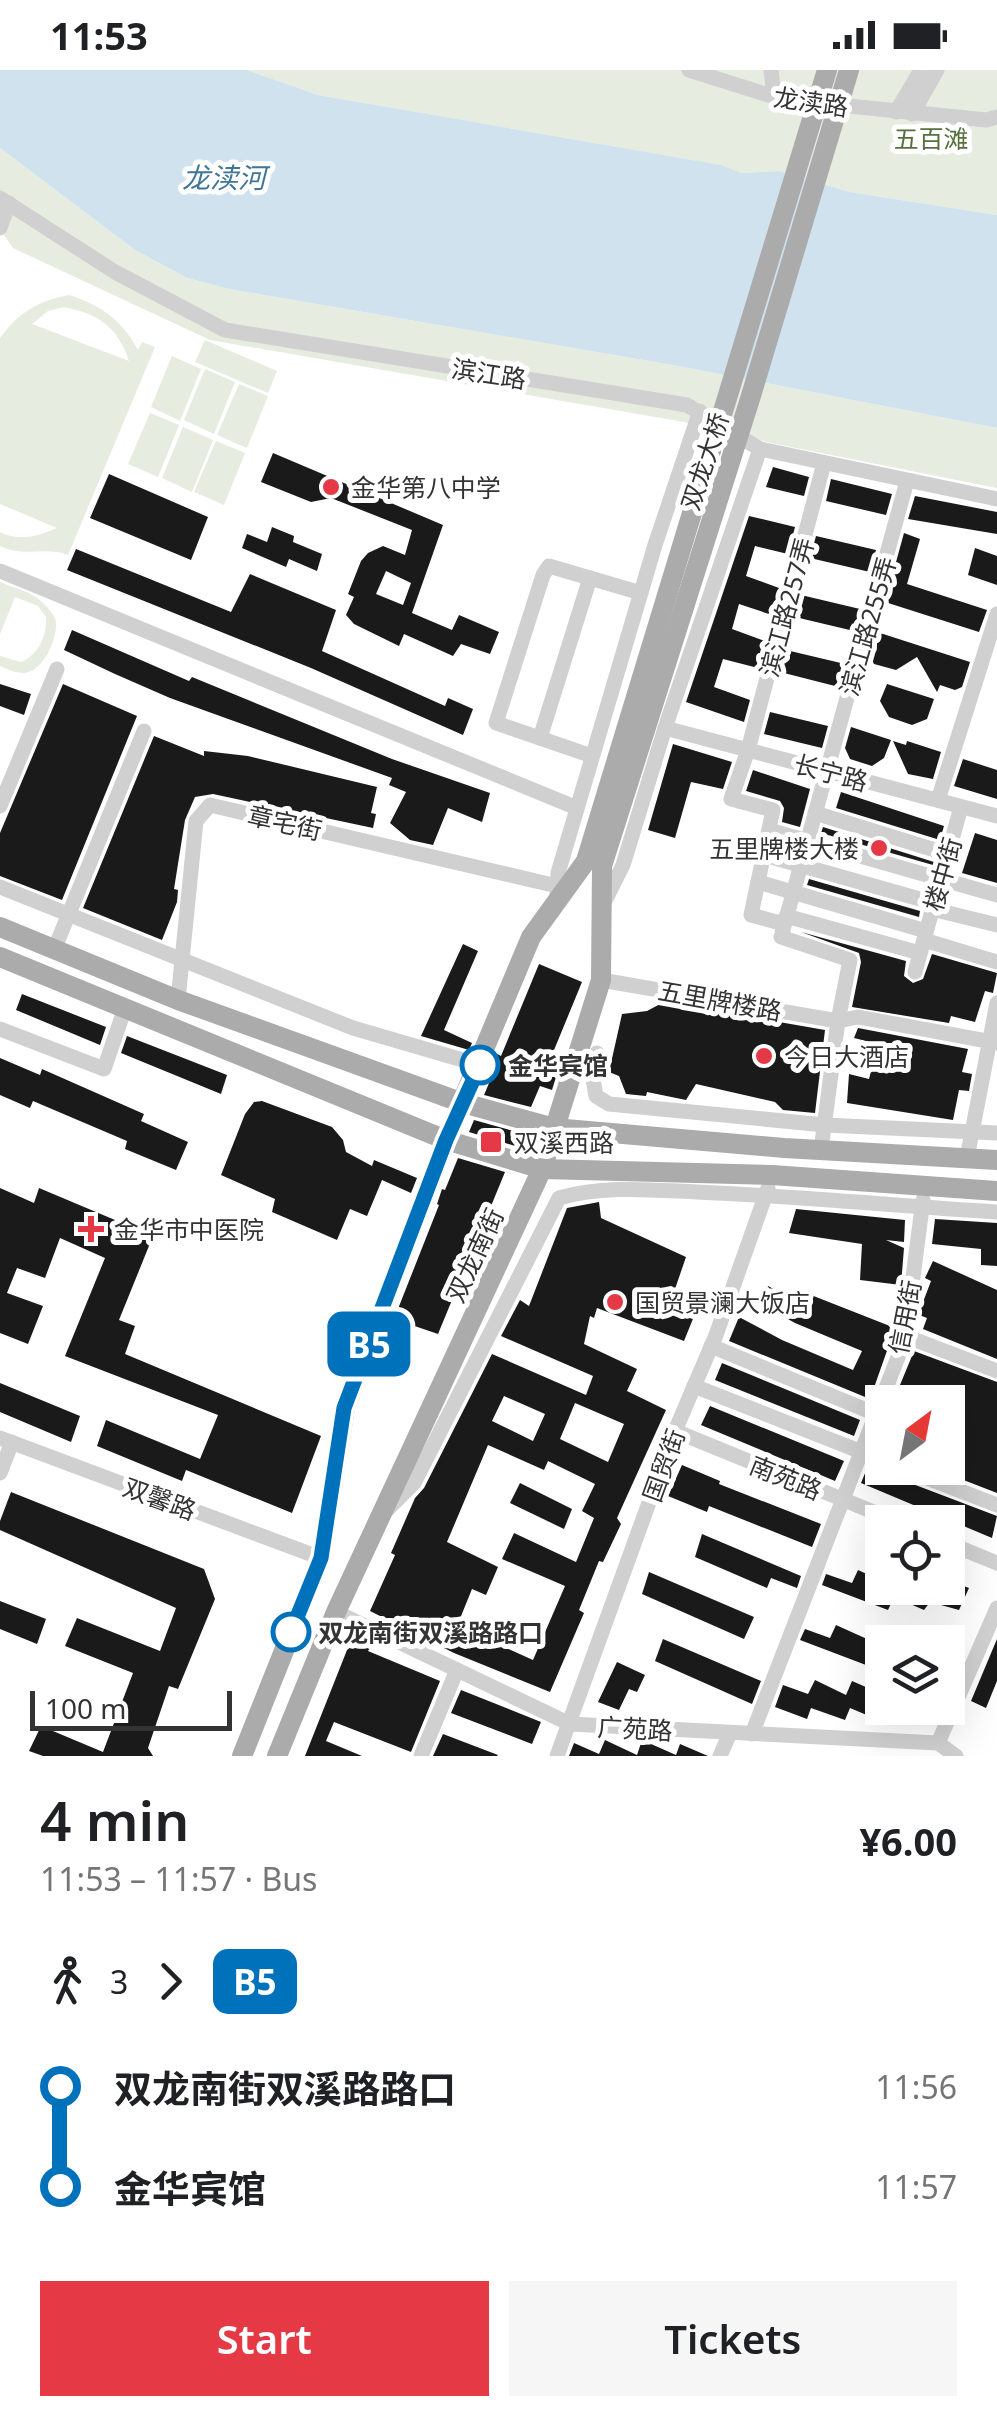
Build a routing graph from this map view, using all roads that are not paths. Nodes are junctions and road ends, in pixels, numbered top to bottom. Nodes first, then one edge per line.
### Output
1 (689, 70) edge
2 (749, 70) edge
3 (771, 70) edge
4 (827, 70) edge
5 (850, 70) edge
6 (921, 70) edge
7 (937, 70) edge
8 (746, 88) junction
9 (781, 99) junction
10 (904, 113) junction
11 (997, 117) edge
12 (5, 201) edge
13 (0, 228) edge
14 (700, 412) junction
15 (760, 450) junction
16 (824, 463) junction
17 (907, 480) junction
18 (997, 499) edge
19 (0, 570) edge
20 (590, 578) junction
21 (640, 592) junction
22 (997, 614) edge
23 (57, 669) dead end
24 (665, 728) junction
25 (144, 730) dead end
26 (540, 738) junction
27 (748, 750) junction
28 (592, 756) junction
29 (827, 770) junction
30 (938, 800) junction
31 (0, 806) edge
32 (577, 808) junction
33 (961, 808) junction
34 (815, 812) junction
35 (997, 816) edge
36 (769, 830) junction
37 (807, 840) junction
38 (948, 854) junction
39 (764, 855) junction
40 (594, 864) junction
41 (800, 866) junction
42 (940, 880) junction
43 (758, 882) junction
44 (0, 887) edge
45 (793, 892) junction
46 (557, 895) junction
47 (997, 895) edge
48 (933, 906) junction
49 (601, 909) junction
50 (68, 914) junction
51 (785, 919) junction
52 (997, 926) edge
53 (0, 928) edge
54 (923, 941) junction
55 (54, 950) junction
56 (0, 957) edge
57 (182, 960) junction
58 (997, 962) edge
59 (915, 972) dead end
60 (601, 980) junction
61 (178, 1000) junction
62 (997, 1003) edge
63 (125, 1008) junction
64 (838, 1020) junction
65 (0, 1029) edge
66 (993, 1043) edge
67 (597, 1052) dead end
68 (480, 1065) junction
69 (463, 1102) junction
70 (824, 1124) junction
71 (554, 1128) junction
72 (972, 1132) junction
73 (997, 1133) edge
74 (446, 1140) junction
75 (821, 1150) junction
76 (967, 1158) junction
77 (997, 1160) edge
78 (542, 1169) junction
79 (769, 1185) junction
80 (925, 1186) junction
81 (997, 1191) edge
82 (922, 1208) junction
83 (997, 1212) edge
84 (905, 1336) junction
85 (711, 1346) junction
86 (997, 1371) edge
87 (887, 1385) edge
88 (694, 1386) junction
89 (865, 1409) edge
90 (674, 1431) junction
91 (6, 1440) edge
92 (865, 1444) edge
93 (862, 1452) junction
94 (865, 1453) edge
95 (0, 1474) edge
96 (944, 1485) edge
97 (844, 1500) junction
98 (997, 1506) edge
99 (865, 1509) edge
100 (380, 1517) junction
101 (965, 1550) edge
102 (321, 1558) junction
103 (997, 1563) edge
104 (997, 1608) edge
105 (336, 1612) junction
106 (457, 1670) junction
107 (570, 1724) junction
108 (730, 1733) junction
109 (752, 1734) junction
110 (878, 1740) junction
111 (938, 1743) junction
112 (242, 1756) edge
113 (278, 1756) edge
114 (421, 1756) edge
115 (557, 1756) edge
116 (720, 1756) edge
117 (872, 1756) edge
118 (956, 1756) edge

1 - 8 street, 龙渎路
2 - 8 street
3 - 9 street
4 - 40 main road, 双龙大桥, bridge
5 - 40 main road, 双龙大桥, bridge
6 - 10 street
7 - 10 street
8 - 9 street, 龙渎路
9 - 10 street, 龙渎路
10 - 11 street, 龙渎路
12 - 13 street
12 - 14 street, 滨江路
14 - 15 street, 滨江路
14 - 21 street
15 - 16 street, 滨江路
15 - 24 street
16 - 17 street, 滨江路
16 - 27 street, 滨江路257弄
17 - 18 street, 滨江路
17 - 29 street, 滨江路255弄
19 - 32 street
20 - 21 street
20 - 26 street
20 - 26 street
21 - 28 street
22 - 30 street
23 - 31 street
24 - 27 street, 长宁路
24 - 49 street
25 - 50 street
26 - 28 street
27 - 29 street, 长宁路
27 - 36 street, 滨江路257弄
28 - 32 street
29 - 30 street, 长宁路
29 - 34 street, 滨江路255弄
30 - 33 street, 长宁路
32 - 46 street
33 - 35 street, 长宁路
33 - 38 street, 楼中街
34 - 37 street, 滨江路255弄
34 - 38 street
36 - 37 street
36 - 39 street
37 - 41 street, 滨江路255弄
37 - 42 street
38 - 42 street, 楼中街
39 - 41 street
39 - 43 street
40 - 46 main road
40 - 49 main road, 双龙南街
41 - 45 street, 滨江路255弄
41 - 48 street
42 - 47 street
42 - 48 street, 楼中街
43 - 45 street
43 - 51 street
44 - 50 street
45 - 51 street, 滨江路255弄
45 - 54 street
46 - 57 street, 章宅街
46 - 68 main road
48 - 52 street
48 - 54 street, 楼中街
49 - 60 main road, 双龙南街
50 - 55 street
50 - 57 street
51 - 54 street
51 - 64 street
53 - 55 main road
54 - 58 street
54 - 59 street, 楼中街
55 - 61 main road
56 - 63 main road
57 - 61 street, 章宅街
57 - 68 street
60 - 64 street, 五里牌楼路
60 - 71 main road, 双龙南街
61 - 69 main road
62 - 66 street
63 - 65 street
63 - 74 main road
64 - 66 street, 五里牌楼路
64 - 70 street
66 - 72 street
67 - 70 street
68 - 69 main road
69 - 71 main road
69 - 74 main road
70 - 72 street
70 - 75 street
71 - 75 main road
71 - 78 main road, 双龙南街
72 - 73 street
72 - 76 street
74 - 78 main road
74 - 102 main road
75 - 76 main road
76 - 77 main road
78 - 79 main road
78 - 100 main road, 双龙南街
79 - 80 main road
79 - 82 street
79 - 85 street, 国贸街
79 - 100 street
80 - 81 main road
80 - 82 street, 信用街
82 - 83 street
82 - 84 street, 信用街
84 - 86 street
84 - 87 street, 信用街
85 - 88 street, 国贸街
85 - 89 street
88 - 90 street, 国贸街
88 - 93 street
90 - 97 street, 南苑路
90 - 107 street, 国贸街
91 - 95 street
91 - 102 street, 双馨路
92 - 93 street, 信用街
93 - 94 street
93 - 97 street, 信用街
96 - 98 street
97 - 99 street, 南苑路
97 - 109 street, 信用街
100 - 105 main road, 双龙南街
101 - 103 street
102 - 112 main road
104 - 111 street
105 - 106 street, 广苑路
105 - 113 main road, 双龙南街
106 - 107 street, 广苑路
106 - 114 street
107 - 108 street, 广苑路
107 - 115 street, 国贸街
108 - 109 street, 广苑路
108 - 116 street
109 - 110 street, 广苑路
110 - 111 street, 广苑路
110 - 117 street
111 - 118 street

